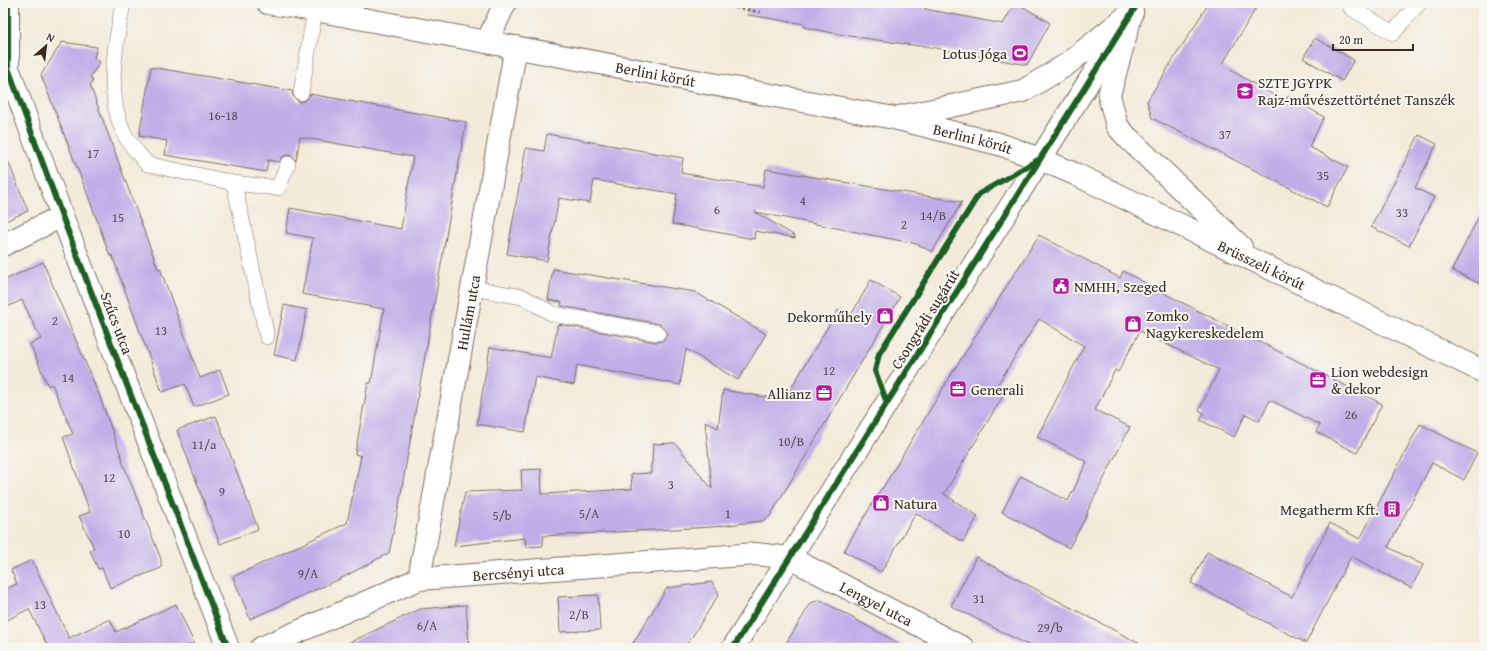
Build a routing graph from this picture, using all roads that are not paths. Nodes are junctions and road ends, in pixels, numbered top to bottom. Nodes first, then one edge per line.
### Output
1 (8, 3) edge
2 (123, 3) edge
3 (268, 3) edge
4 (505, 3) edge
5 (1419, 3) edge
6 (1135, 7) edge
7 (1351, 8) dead end
8 (315, 10) junction
9 (487, 42) junction
10 (516, 47) junction
11 (301, 93) dead end
12 (894, 118) junction
13 (1040, 159) junction
14 (288, 164) dead end
15 (234, 183) junction
16 (62, 216) junction
17 (3, 245) edge
18 (1255, 260) junction
19 (472, 288) junction
20 (658, 333) dead end
21 (267, 337) dead end
22 (1484, 372) edge
23 (790, 558) junction
24 (419, 578) junction
25 (228, 648) edge
26 (261, 648) edge
27 (733, 648) edge
28 (963, 648) edge

1 - 16 street, Szűcs utca
2 - 15 lane
3 - 8 street, Berlini körút
4 - 9 street
5 - 7 lane
6 - 12 street
6 - 13 street, Csongrádi sugárút
6 - 18 street
8 - 9 street, Berlini körút
8 - 11 lane
9 - 10 street, Berlini körút
10 - 12 street, Berlini körút
10 - 19 street, Hullám utca
12 - 13 street, Berlini körút
13 - 18 street, Brüsszeli körút
13 - 23 street, Csongrádi sugárút
14 - 15 lane
15 - 21 lane
16 - 17 street
16 - 25 street, Szűcs utca
18 - 22 street, Brüsszeli körút
19 - 20 lane
19 - 24 street, Hullám utca
23 - 24 street, Bercsényi utca
23 - 27 street, Csongrádi sugárút
23 - 28 street, Lengyel utca
24 - 26 street, Bercsényi utca

